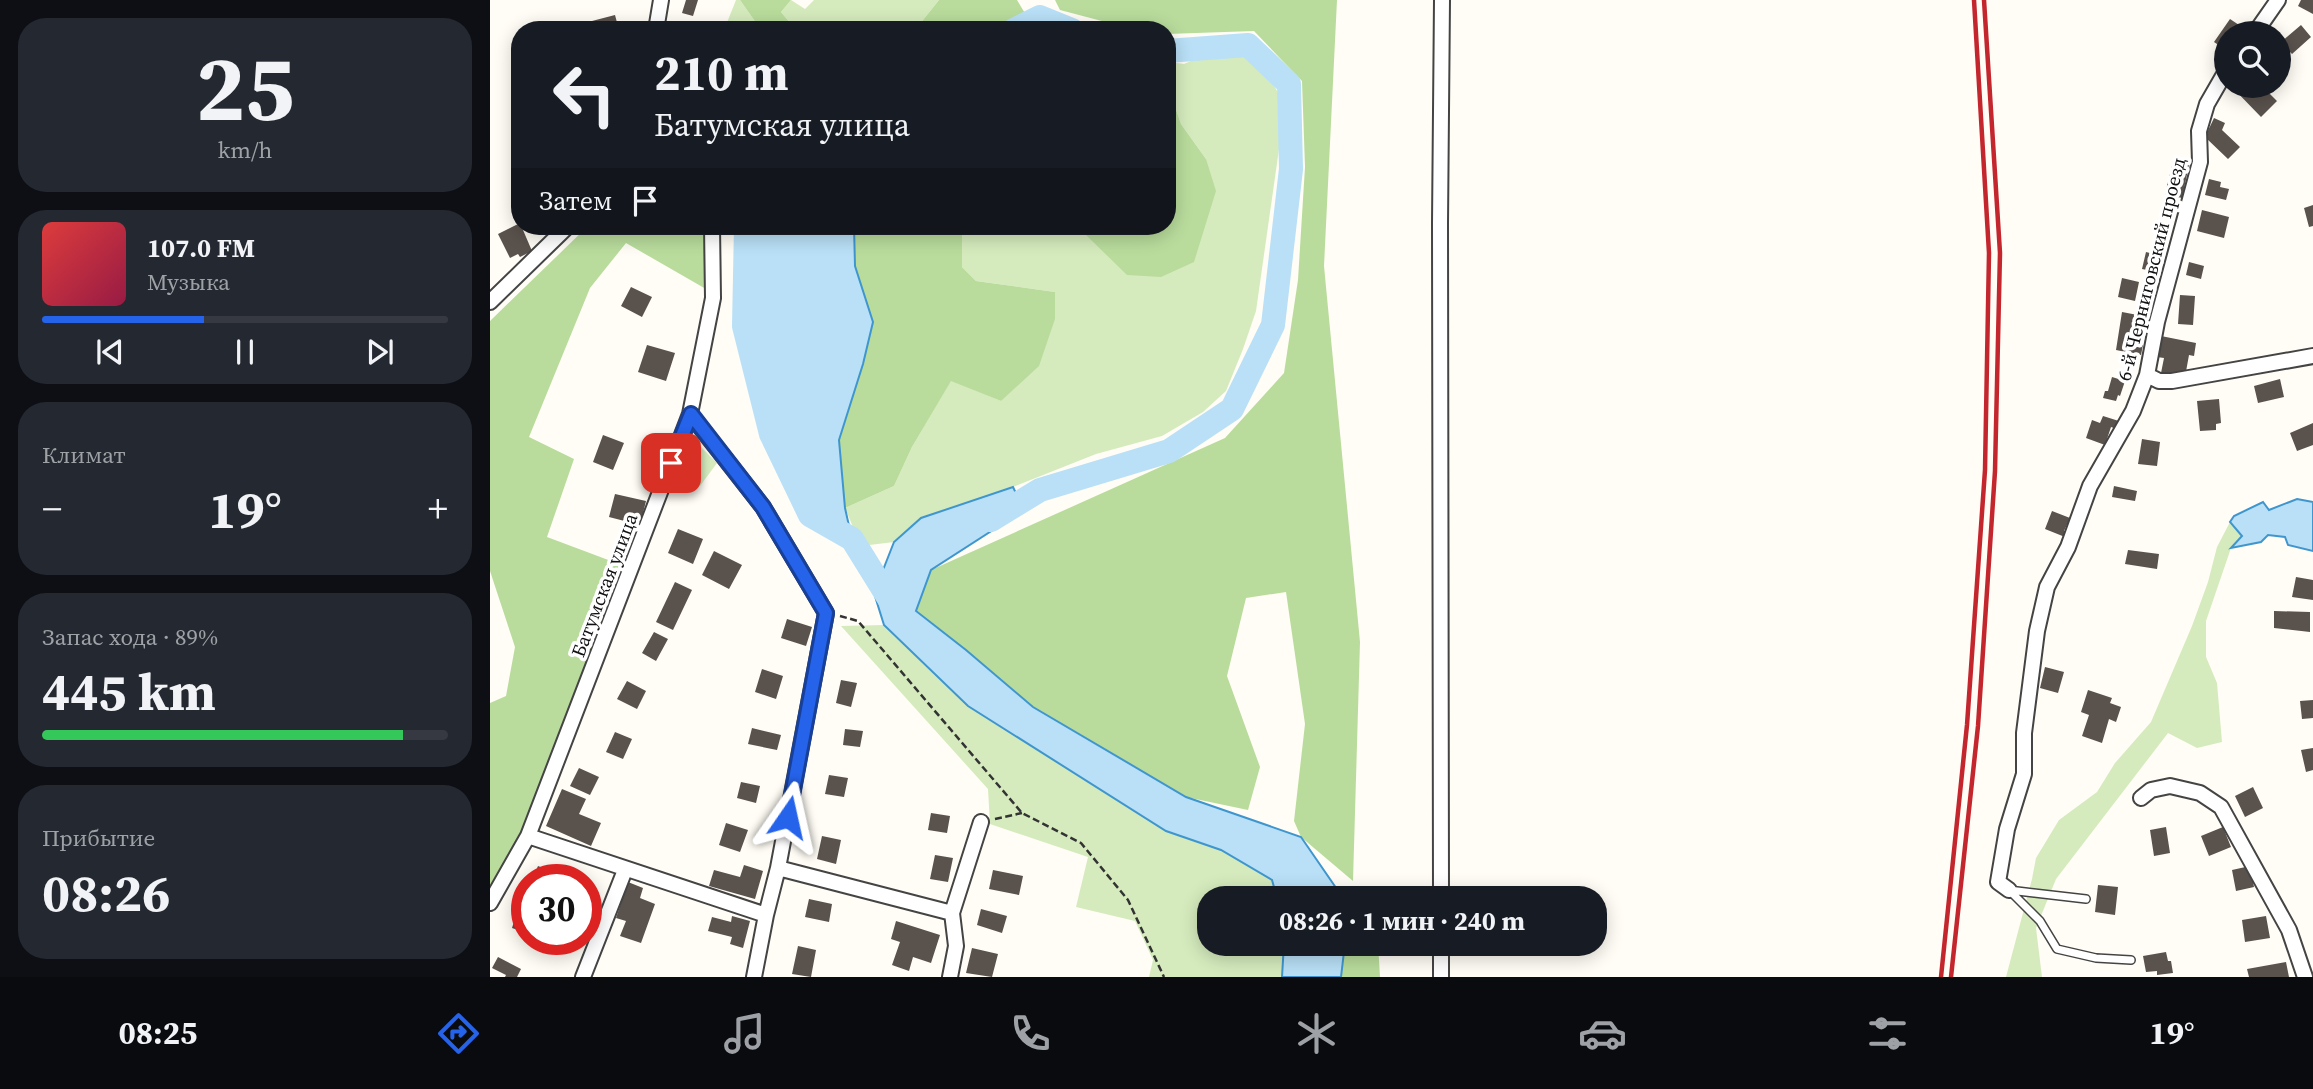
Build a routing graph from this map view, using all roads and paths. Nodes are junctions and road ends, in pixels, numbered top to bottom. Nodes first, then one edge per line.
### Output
1 (661, 0) edge
2 (1442, 0) edge
3 (2278, 0) edge
4 (658, 21) edge
5 (2263, 21) edge
6 (2214, 92) edge
7 (559, 235) edge
8 (712, 235) edge
9 (490, 302) edge
10 (2313, 356) edge
11 (2147, 375) junction
12 (691, 414) junction
13 (826, 613) junction
14 (2141, 798) dead end
15 (1022, 813) junction
16 (982, 822) joint
17 (528, 836) junction
18 (778, 868) junction
19 (625, 870) junction
20 (1441, 886) edge
21 (2009, 890) junction
22 (2086, 899) dead end
23 (490, 903) edge
24 (953, 913) junction
25 (766, 915) junction
26 (1441, 956) edge
27 (2131, 960) dead end
28 (583, 977) edge
29 (754, 977) edge
30 (950, 977) edge
31 (1164, 977) edge
32 (1441, 977) edge
33 (2305, 977) edge

1 - 4 street
2 - 20 street
3 - 5 street
6 - 11 street, 6-й Черниговский проезд
7 - 9 street
8 - 12 street, Батумская улица
10 - 11 street
11 - 21 street, 6-й Черниговский проезд
12 - 13 street
12 - 17 street, Батумская улица
13 - 15 path
13 - 18 street
14 - 33 street
15 - 16 path
15 - 31 path
16 - 24 street
17 - 19 street
17 - 23 street, Батумская улица
18 - 24 street
18 - 25 street
19 - 25 street
19 - 28 street
21 - 22 lane
21 - 27 lane
24 - 30 street
25 - 29 street
26 - 32 street

